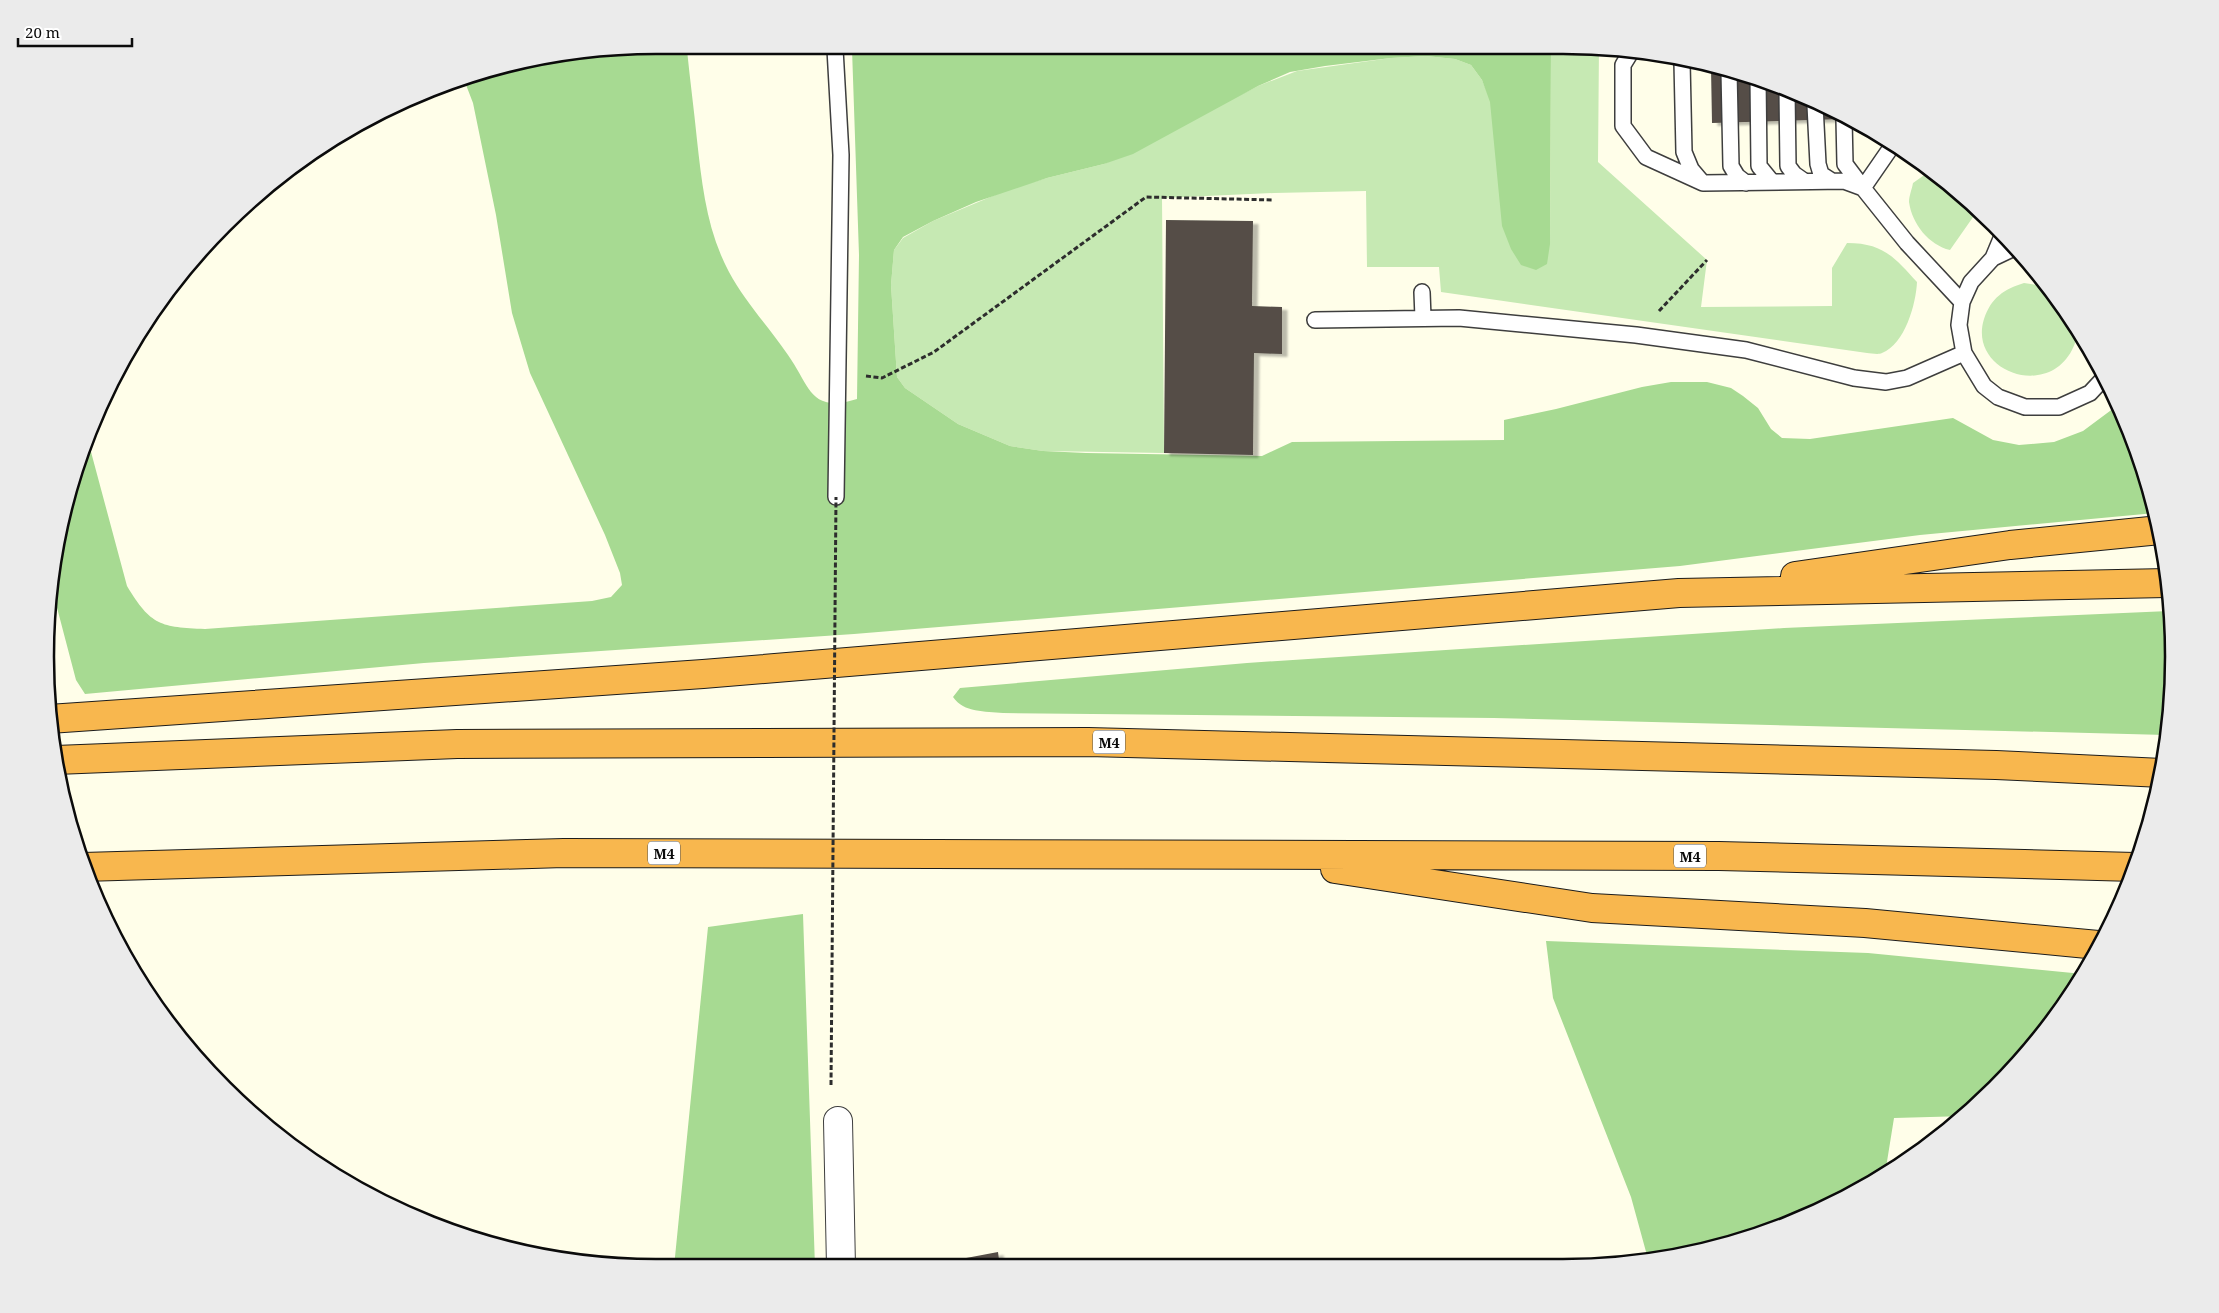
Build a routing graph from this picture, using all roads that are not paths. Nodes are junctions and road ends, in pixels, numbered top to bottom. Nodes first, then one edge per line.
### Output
1 (835, 54) edge
2 (1628, 58) edge
3 (1682, 65) edge
4 (1729, 77) edge
5 (1758, 87) edge
6 (1787, 98) edge
7 (1815, 110) edge
8 (1844, 124) edge
9 (1889, 150) edge
10 (1804, 181) junction
11 (1832, 181) junction
12 (1772, 182) junction
13 (1703, 183) junction
14 (1746, 183) junction
15 (1863, 188) junction
16 (2000, 242) edge
17 (2008, 251) edge
18 (1993, 258) junction
19 (1422, 292) dead end
20 (1962, 302) junction
21 (1423, 318) junction
22 (1315, 320) dead end
23 (1964, 353) junction
24 (2099, 383) edge
25 (836, 498) road end
26 (2152, 531) edge
27 (2161, 583) edge
28 (1679, 593) junction
29 (57, 718) edge
30 (63, 760) edge
31 (2154, 773) edge
32 (1245, 855) junction
33 (92, 867) edge
34 (2127, 867) edge
35 (2091, 944) edge
36 (838, 1122) dead end
37 (841, 1259) edge

1 - 25 lane
2 - 13 lane
3 - 13 lane
4 - 14 lane
5 - 12 lane
6 - 10 lane
7 - 11 lane
8 - 15 lane
9 - 15 lane
10 - 11 lane
10 - 12 lane
11 - 15 lane
12 - 14 lane
13 - 14 lane
15 - 20 lane
16 - 18 lane
17 - 18 lane
18 - 20 lane
19 - 21 lane
20 - 23 lane
21 - 22 lane
21 - 23 lane
23 - 24 lane
26 - 28 highway
27 - 28 highway
28 - 29 highway
30 - 31 highway, M4
32 - 33 highway, M4
32 - 34 highway, M4
32 - 35 highway
36 - 37 street

